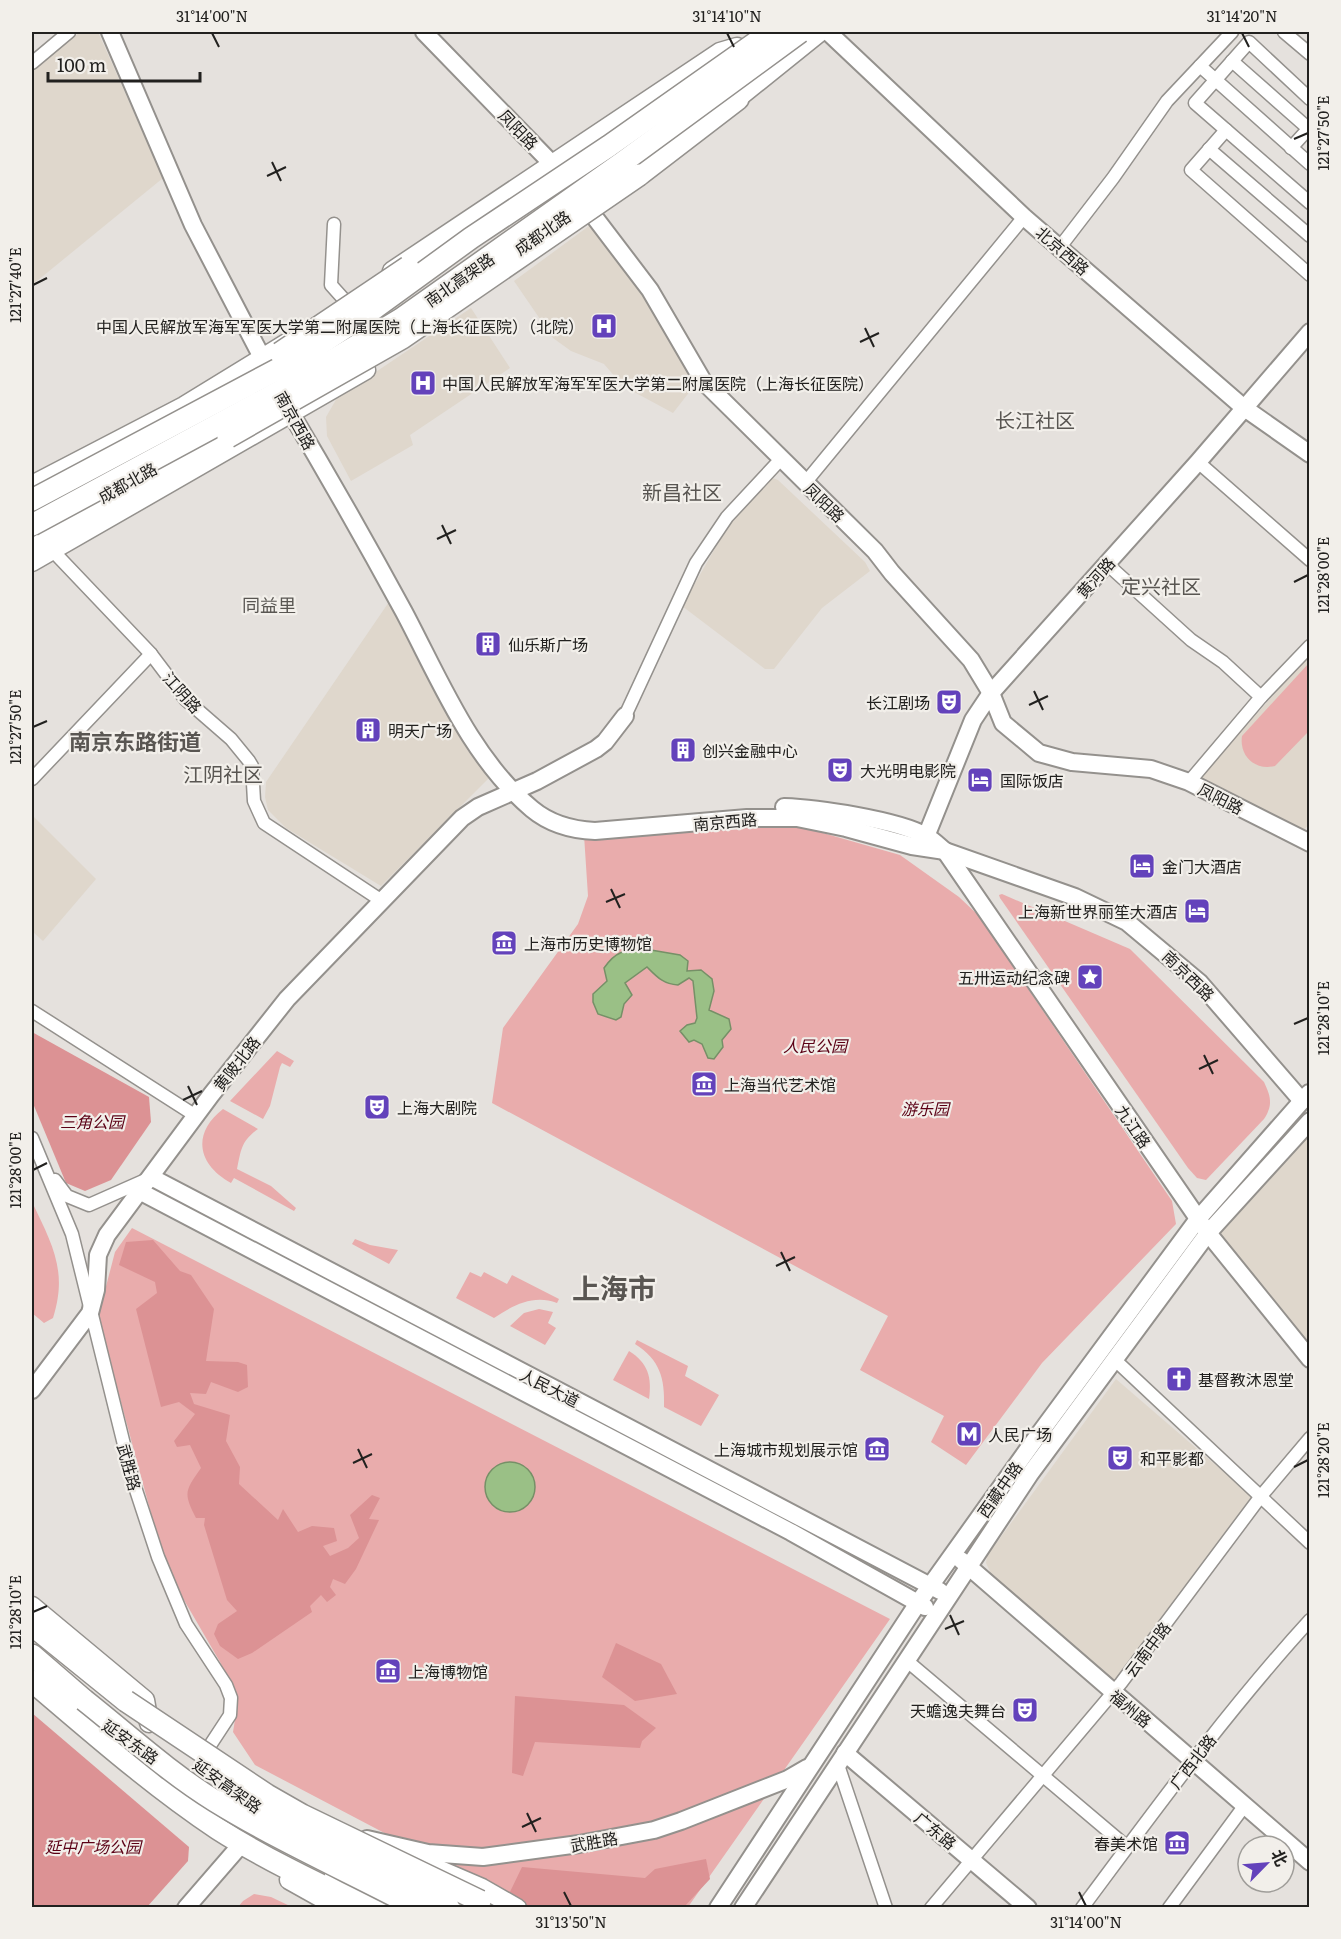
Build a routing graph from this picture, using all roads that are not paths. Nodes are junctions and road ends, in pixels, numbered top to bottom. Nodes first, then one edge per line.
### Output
1 (69, 32) edge
2 (110, 32) edge
3 (424, 32) edge
4 (756, 32) edge
5 (771, 32) edge
6 (800, 32) edge
7 (820, 32) edge
8 (828, 32) edge
9 (1232, 32) edge
10 (1284, 32) edge
11 (737, 47) junction
12 (1310, 54) edge
13 (1232, 61) junction
14 (32, 63) edge
15 (1200, 66) junction
16 (1215, 80) junction
17 (1179, 89) junction
18 (738, 99) junction
19 (1310, 99) edge
20 (1195, 103) junction
21 (1309, 129) edge
22 (1226, 130) junction
23 (1291, 148) junction
24 (1209, 149) junction
25 (1310, 164) edge
26 (557, 168) junction
27 (1310, 203) edge
28 (587, 209) junction
29 (1024, 217) junction
30 (334, 224) dead end
31 (548, 227) junction
32 (1310, 236) edge
33 (548, 246) junction
34 (1060, 247) junction
35 (437, 262) junction
36 (1310, 274) edge
37 (386, 282) junction
38 (440, 292) junction
39 (348, 304) junction
40 (324, 325) junction
41 (1310, 333) edge
42 (401, 344) junction
43 (376, 345) junction
44 (299, 358) junction
45 (265, 363) junction
46 (339, 375) junction
47 (288, 392) junction
48 (220, 395) junction
49 (184, 406) junction
50 (1243, 407) junction
51 (253, 414) junction
52 (289, 417) junction
53 (1310, 454) edge
54 (780, 460) junction
55 (1198, 462) junction
56 (805, 483) junction
57 (32, 485) edge
58 (32, 494) edge
59 (32, 502) edge
60 (32, 525) edge
61 (32, 536) edge
62 (42, 550) edge
63 (1310, 560) edge
64 (32, 562) edge
65 (1107, 564) junction
66 (1310, 646) edge
67 (151, 654) junction
68 (991, 693) junction
69 (1261, 697) junction
70 (625, 716) joint
71 (32, 779) edge
72 (1189, 782) junction
73 (514, 791) junction
74 (924, 842) junction
75 (1309, 842) edge
76 (945, 851) junction
77 (969, 886) junction
78 (382, 901) junction
79 (32, 1011) edge
80 (1306, 1097) edge
81 (196, 1116) junction
82 (1310, 1121) edge
83 (32, 1137) edge
84 (46, 1169) junction
85 (151, 1178) junction
86 (141, 1192) junction
87 (1203, 1226) junction
88 (90, 1313) junction
89 (1114, 1359) junction
90 (1310, 1359) edge
91 (32, 1390) edge
92 (1310, 1438) edge
93 (1261, 1496) junction
94 (1310, 1543) edge
95 (954, 1554) junction
96 (969, 1567) junction
97 (930, 1585) junction
98 (949, 1596) junction
99 (918, 1603) junction
100 (32, 1606) edge
101 (936, 1614) junction
102 (1310, 1620) edge
103 (35, 1626) edge
104 (32, 1655) edge
105 (906, 1660) junction
106 (32, 1662) edge
107 (32, 1681) edge
108 (1113, 1693) junction
109 (84, 1700) junction
110 (126, 1701) junction
111 (149, 1723) junction
112 (209, 1747) junction
113 (187, 1751) junction
114 (841, 1759) junction
115 (1192, 1760) junction
116 (812, 1763) junction
117 (1042, 1775) junction
118 (216, 1802) junction
119 (294, 1803) junction
120 (1245, 1805) junction
121 (363, 1839) junction
122 (1126, 1846) junction
123 (238, 1848) junction
124 (355, 1857) junction
125 (972, 1860) junction
126 (1310, 1862) edge
127 (486, 1904) edge
128 (186, 1908) edge
129 (339, 1908) edge
130 (368, 1908) edge
131 (389, 1908) edge
132 (396, 1908) edge
133 (418, 1908) edge
134 (450, 1908) edge
135 (459, 1908) edge
136 (517, 1908) edge
137 (718, 1908) edge
138 (743, 1908) edge
139 (886, 1908) edge
140 (931, 1908) edge
141 (1028, 1908) edge
142 (1082, 1908) edge
143 (1169, 1908) edge

1 - 14 street
2 - 45 street, 南京西路
3 - 26 street, 凤阳路
4 - 11 main road
5 - 35 highway, 南北高架路, bridge
6 - 38 highway, 南北高架路, bridge
7 - 18 main road
8 - 29 street, 北京西路
9 - 15 street
10 - 12 street
11 - 26 main road
11 - 37 highway, bridge
13 - 16 street
13 - 19 street
13 - 21 street
15 - 16 street
15 - 17 street
16 - 20 street
16 - 23 street
17 - 20 street
17 - 34 street
18 - 28 main road
18 - 42 highway, bridge
20 - 22 street
21 - 23 street
22 - 24 street
22 - 27 street
23 - 25 street
24 - 32 street
24 - 36 street
26 - 28 street, 凤阳路
26 - 39 main road
26 - 40 main road
28 - 31 main road, 成都北路
28 - 33 main road
28 - 54 street, 凤阳路
29 - 34 street, 北京西路
29 - 56 street
30 - 39 street
31 - 33 main road
31 - 43 main road, 成都北路
33 - 42 main road
34 - 50 street, 北京西路
35 - 37 highway, bridge
35 - 44 highway, 南北高架路, bridge
37 - 40 highway, bridge
38 - 42 highway, bridge
38 - 47 highway, 南北高架路, bridge
39 - 40 main road
40 - 44 highway, bridge
40 - 45 main road
40 - 58 highway, bridge
41 - 50 street, 黄河路
42 - 43 main road
42 - 46 highway, bridge
42 - 52 main road
43 - 47 main road, 成都北路
44 - 59 highway, 南北高架路, bridge
45 - 47 street, 南京西路
45 - 48 main road, 成都北路
45 - 49 main road
46 - 47 highway, bridge
46 - 62 highway, bridge
47 - 51 main road, 成都北路
47 - 52 street, 南京西路
47 - 60 highway, 南北高架路, bridge
48 - 49 main road
48 - 59 main road, 成都北路
49 - 57 main road
50 - 53 street, 北京西路
50 - 55 street, 黄河路
51 - 52 main road
51 - 61 main road, 成都北路
52 - 62 main road
52 - 73 street, 南京西路
54 - 56 street, 凤阳路
54 - 70 street
55 - 63 street
55 - 65 street, 黄河路
56 - 68 street, 凤阳路
62 - 64 main road
62 - 67 street, 江阴路
65 - 68 street, 黄河路
65 - 69 street
66 - 69 street
67 - 71 street
67 - 78 street, 江阴路
68 - 72 street, 凤阳路
68 - 74 street, 黄河路
69 - 72 street
70 - 73 street, 黄陂北路
72 - 75 street, 凤阳路
73 - 74 street, 南京西路
73 - 78 street, 黄陂北路
74 - 76 street, 南京西路
74 - 77 street, 九江路
76 - 77 street, 九江路
76 - 80 street, 南京西路
77 - 87 street, 九江路
78 - 81 street, 黄陂北路
79 - 81 street
80 - 87 street, 西藏中路
81 - 85 street, 黄陂北路
82 - 87 street, 西藏中路
83 - 84 street, 武胜路
84 - 85 street, 武胜路
84 - 88 street, 武胜路
85 - 86 street, 黄陂北路
85 - 97 street, 人民大道
86 - 88 street, 黄陂北路
86 - 99 street, 人民大道
87 - 89 street, 西藏中路
87 - 90 street, 九江路
87 - 95 street, 西藏中路
88 - 91 street, 黄陂北路
88 - 112 street, 武胜路
89 - 93 street
89 - 96 street, 西藏中路
92 - 93 street, 云南中路
93 - 94 street
93 - 108 street, 云南中路
95 - 96 street, 福州路
95 - 97 street, 西藏中路
96 - 98 street, 西藏中路
96 - 108 street, 福州路
97 - 98 street, 人民大道
97 - 99 street, 西藏中路
98 - 101 street, 西藏中路
99 - 101 street, 人民大道
99 - 116 street, 西藏中路
100 - 111 main road, 延安东路
101 - 105 street, 西藏中路
102 - 115 street, 广西北路
103 - 110 highway, 延安高架路
103 - 111 main road, 延安东路
104 - 109 highway, 延安高架路
105 - 114 street, 西藏中路
105 - 117 street
106 - 109 highway
106 - 131 main road, 延安东路
107 - 123 main road, 延安东路
107 - 130 highway
108 - 115 street, 福州路
108 - 117 street, 云南中路
109 - 118 highway, 延安高架路, bridge
110 - 127 highway, bridge
110 - 134 highway, 延安高架路, bridge
111 - 113 main road, 延安东路
112 - 113 main road, 延安东路
112 - 119 main road
113 - 124 main road, 延安东路
114 - 125 street, 广东路
114 - 138 street, 西藏中路
114 - 139 street
115 - 120 street, 福州路
115 - 122 street, 广西北路
116 - 121 street, 武胜路
116 - 137 street, 西藏中路
117 - 122 street
117 - 125 street, 云南中路
118 - 132 highway, bridge
118 - 133 highway, 延安高架路, bridge
119 - 121 main road
119 - 124 main road
120 - 126 street, 福州路
120 - 143 street
121 - 136 main road
122 - 142 street, 广西北路
123 - 128 street
123 - 129 main road, 延安东路
124 - 135 main road, 延安东路
125 - 140 street, 云南中路
125 - 141 street, 广东路

